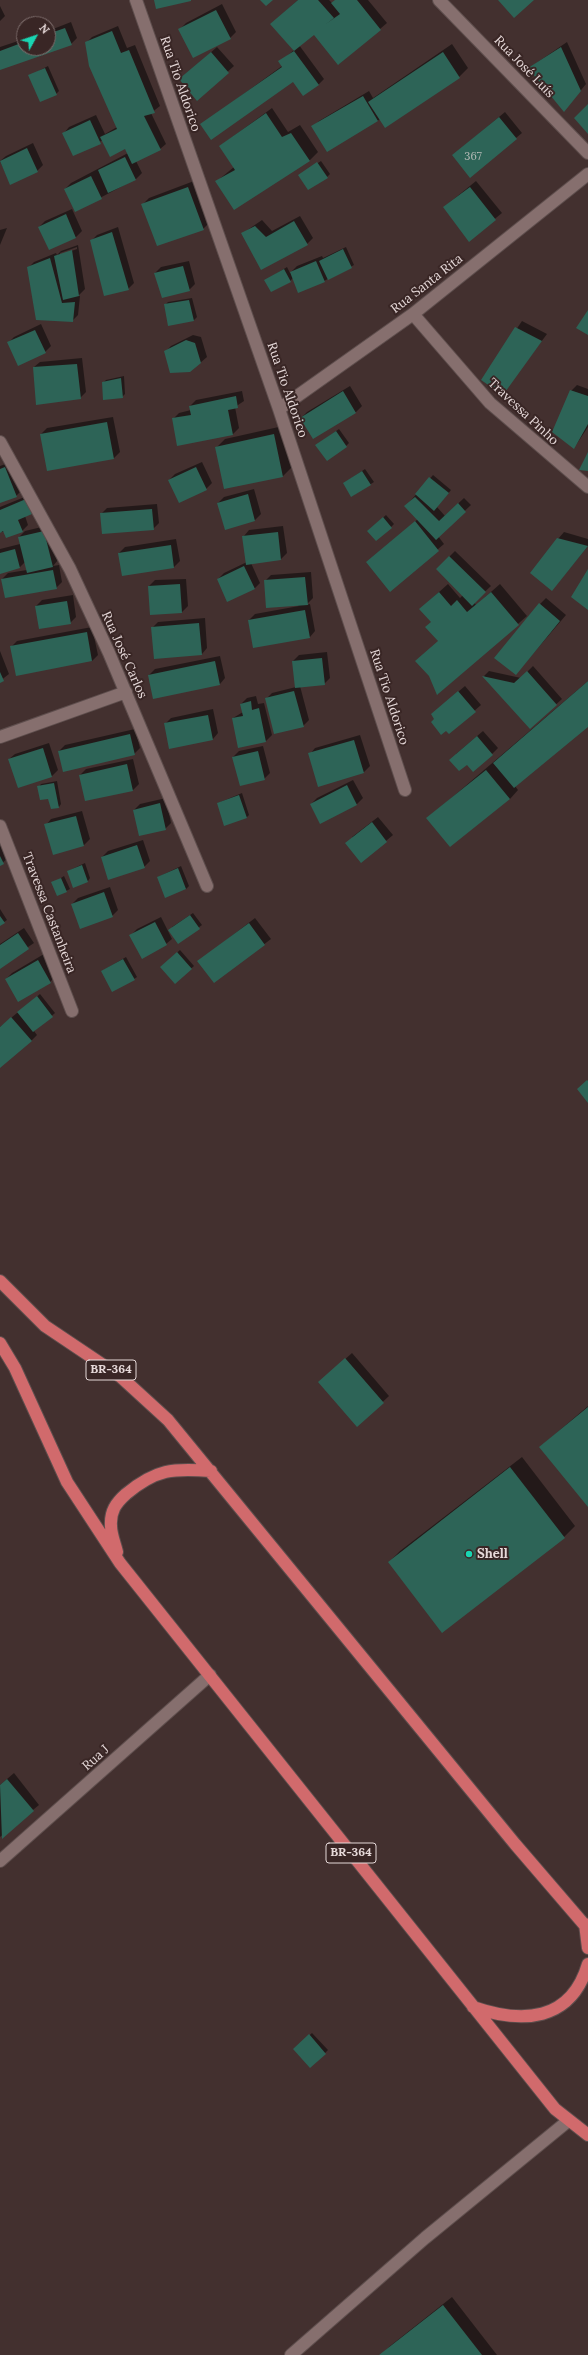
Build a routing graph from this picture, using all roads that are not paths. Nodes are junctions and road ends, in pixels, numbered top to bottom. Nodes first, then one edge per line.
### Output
1 (136, 0) edge
2 (439, 0) edge
3 (588, 153) edge
4 (588, 174) edge
5 (413, 314) junction
6 (279, 410) junction
7 (0, 442) edge
8 (588, 487) edge
9 (126, 692) junction
10 (0, 737) edge
11 (405, 790) dead end
12 (0, 826) edge
13 (207, 886) dead end
14 (72, 1011) dead end
15 (0, 1281) edge
16 (0, 1343) edge
17 (211, 1471) junction
18 (120, 1563) junction
19 (210, 1675) junction
20 (0, 1861) edge
21 (586, 1927) edge
22 (588, 1948) edge
23 (588, 1964) edge
24 (473, 2007) junction
25 (568, 2121) junction
26 (588, 2135) edge
27 (291, 2355) edge

1 - 6 street, Rua Tio Aldorico
2 - 3 street, Rua José Luís
4 - 5 street, Rua Santa Rita
5 - 6 street, Rua Santa Rita
5 - 8 street, Travessa Pinho
6 - 11 street, Rua Tio Aldorico
7 - 9 street, Rua José Carlos
9 - 10 street
9 - 13 street, Rua José Carlos
12 - 14 street, Travessa Castanheira
15 - 17 highway, BR-364
16 - 18 highway, BR-364
17 - 18 highway
17 - 21 highway, BR-364
18 - 19 highway, BR-364
19 - 20 street, Rua J
19 - 24 highway, BR-364
21 - 22 highway
23 - 24 highway
24 - 25 highway, BR-364
25 - 26 highway, BR-364
25 - 27 street

